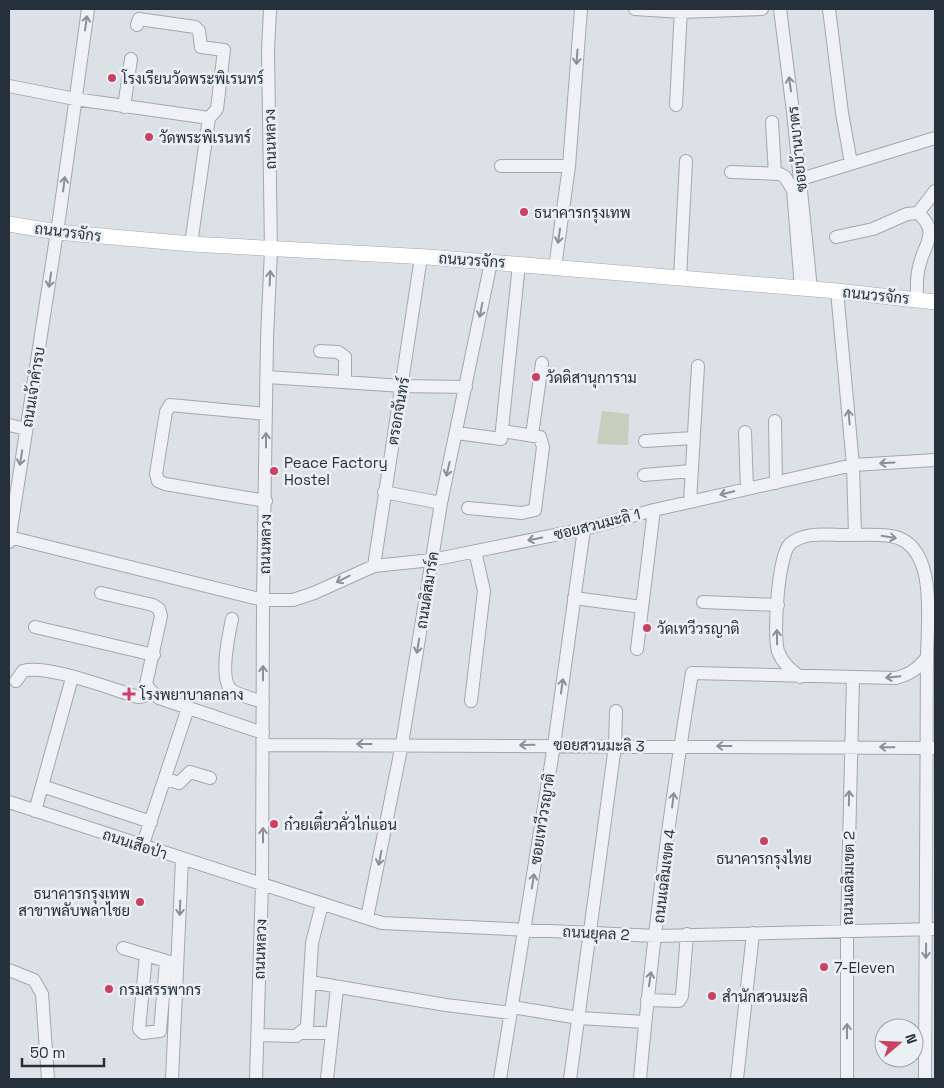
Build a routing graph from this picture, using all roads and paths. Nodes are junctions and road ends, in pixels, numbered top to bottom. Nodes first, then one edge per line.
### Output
1 (88, 9) edge
2 (270, 9) edge
3 (581, 9) edge
4 (634, 9) edge
5 (762, 9) edge
6 (780, 9) edge
7 (829, 9) edge
8 (681, 10) edge
9 (137, 25) dead end
10 (131, 59) dead end
11 (9, 86) edge
12 (75, 99) junction
13 (676, 105) dead end
14 (124, 107) junction
15 (208, 118) junction
16 (772, 122) dead end
17 (935, 138) edge
18 (686, 161) dead end
19 (851, 163) junction
20 (501, 166) dead end
21 (569, 166) junction
22 (731, 172) dead end
23 (774, 174) junction
24 (800, 179) junction
25 (935, 191) edge
26 (918, 213) junction
27 (9, 224) edge
28 (57, 232) junction
29 (836, 237) dead end
30 (191, 244) junction
31 (271, 250) junction
32 (421, 256) junction
33 (491, 262) junction
34 (519, 264) junction
35 (555, 268) junction
36 (680, 278) junction
37 (806, 288) junction
38 (837, 291) junction
39 (917, 300) junction
40 (935, 302) edge
41 (320, 351) dead end
42 (542, 363) dead end
43 (698, 366) dead end
44 (267, 377) junction
45 (345, 382) junction
46 (403, 386) junction
47 (466, 387) junction
48 (266, 414) junction
49 (775, 421) dead end
50 (9, 425) edge
51 (26, 429) junction
52 (457, 432) junction
53 (502, 432) junction
54 (745, 432) dead end
55 (532, 435) junction
56 (693, 438) junction
57 (645, 441) dead end
58 (935, 460) edge
59 (853, 465) junction
60 (691, 471) junction
61 (644, 475) dead end
62 (776, 483) junction
63 (747, 489) junction
64 (384, 492) junction
65 (266, 501) junction
66 (690, 502) junction
67 (441, 503) junction
68 (468, 508) dead end
69 (654, 510) junction
70 (584, 529) junction
71 (855, 535) junction
72 (9, 539) edge
73 (475, 552) junction
74 (432, 560) junction
75 (374, 566) junction
76 (101, 593) dead end
77 (574, 598) junction
78 (263, 600) junction
79 (703, 602) dead end
80 (778, 605) junction
81 (642, 607) junction
82 (931, 609) edge
83 (232, 619) dead end
84 (35, 627) dead end
85 (637, 650) dead end
86 (154, 655) junction
87 (927, 657) junction
88 (800, 677) junction
89 (72, 678) junction
90 (853, 678) junction
91 (16, 680) dead end
92 (150, 690) junction
93 (263, 702) junction
94 (471, 702) dead end
95 (188, 708) junction
96 (616, 711) dead end
97 (263, 739) junction
98 (402, 744) junction
99 (554, 745) junction
100 (615, 746) junction
101 (680, 746) junction
102 (850, 746) junction
103 (932, 747) edge
104 (166, 778) junction
105 (210, 778) dead end
106 (42, 786) junction
107 (9, 802) edge
108 (35, 811) junction
109 (151, 822) junction
110 (142, 847) junction
111 (182, 860) junction
112 (262, 884) junction
113 (322, 904) junction
114 (368, 918) junction
115 (526, 929) junction
116 (931, 929) edge
117 (847, 931) junction
118 (589, 932) junction
119 (753, 933) junction
120 (687, 934) junction
121 (656, 936) junction
122 (123, 948) dead end
123 (146, 955) junction
124 (172, 963) junction
125 (9, 970) edge
126 (310, 982) junction
127 (337, 988) junction
128 (647, 1000) junction
129 (512, 1010) junction
130 (579, 1018) junction
131 (645, 1022) junction
132 (301, 1033) junction
133 (331, 1033) junction
134 (257, 1035) junction
135 (48, 1079) edge
136 (172, 1079) edge
137 (256, 1079) edge
138 (327, 1079) edge
139 (500, 1079) edge
140 (570, 1079) edge
141 (640, 1079) edge
142 (737, 1079) edge
143 (847, 1079) edge
144 (925, 1079) edge

12 -> 1 street, ถนนเจ้าคำรบ
2 - 31 street, ถนนหลวง
3 -> 21 street
4 - 8 street
5 - 8 street
24 -> 6 street, ซอยบ้านบาตร
7 - 19 street
8 - 13 street
9 - 15 street
10 - 14 street
11 - 12 street
12 - 14 street
28 -> 12 street, ถนนเจ้าคำรบ
14 - 15 street
15 - 30 street
16 - 23 street
17 - 19 street
18 - 36 street
19 - 24 street
20 - 21 street
21 -> 35 street
22 - 23 street
23 - 37 street
24 - 37 street, ซอยบ้านบาตร
25 - 26 street
26 - 29 street
26 - 39 street
27 - 28 main road, ถนนวรจักร
28 - 30 main road, ถนนวรจักร
28 -> 51 street, ถนนเจ้าคำรบ
30 - 31 main road, ถนนวรจักร
31 - 32 main road, ถนนวรจักร
44 -> 31 street, ถนนหลวง
32 - 33 main road, ถนนวรจักร
32 - 46 street, ตรอกจันทร์
33 - 34 main road, ถนนวรจักร
33 -> 47 street, ถนนดิสมาร์ค
34 - 35 main road, ถนนวรจักร
34 - 53 street
35 - 36 main road, ถนนวรจักร
36 - 37 main road, ถนนวรจักร
37 - 38 main road, ถนนวรจักร
38 - 39 main road, ถนนวรจักร
59 -> 38 street
39 - 40 main road, ถนนวรจักร
41 - 45 street
42 - 55 street
43 - 56 street
44 - 45 street
44 - 48 street, ถนนหลวง
45 - 46 street
46 - 47 street
46 - 64 street, ตรอกจันทร์
47 - 52 street, ถนนดิสมาร์ค
65 -> 48 street, ถนนหลวง
48 - 65 street
49 - 62 street
50 - 51 street
51 -> 72 street, ถนนเจ้าคำรบ
52 - 53 street
52 -> 67 street, ถนนดิสมาร์ค
53 - 55 street
54 - 63 street
55 - 68 street
56 - 57 street
56 - 60 street
58 -> 59 street, ซอยสวนมะลิ 1
59 - 62 street, ซอยสวนมะลิ 1
59 - 71 street
60 - 61 street
60 - 66 street
62 - 63 street, ซอยสวนมะลิ 1
63 -> 66 street, ซอยสวนมะลิ 1
64 - 67 street
64 - 75 street, ตรอกจันทร์
65 - 78 street, ถนนหลวง
66 - 69 street, ซอยสวนมะลิ 1
67 - 74 street, ถนนดิสมาร์ค
69 - 70 street, ซอยสวนมะลิ 1
69 - 81 street
70 -> 73 street, ซอยสวนมะลิ 1
70 - 77 street, ซอยเทวีวรญาติ
71 - 80 street
71 -> 82 street
72 - 78 street, ซอยสวนมะลิ 1
73 - 74 street, ซอยสวนมะลิ 1
73 - 94 street
74 - 75 street, ซอยสวนมะลิ 1
74 -> 98 street, ถนนดิสมาร์ค
75 -> 78 street, ซอยสวนมะลิ 1
76 - 86 street
77 - 81 street
99 -> 77 street, ซอยเทวีวรญาติ
93 -> 78 street, ถนนหลวง
79 - 80 street
88 -> 80 street
81 - 85 street
82 - 87 street
83 - 93 street
84 - 86 street
86 - 92 street
87 -> 90 street
87 - 103 street
88 - 90 street
88 - 101 street, ถนนเฉลิมเขต 4
89 - 91 street
89 - 92 street
89 - 106 street
90 - 102 street, ถนนเฉลิมเขต 2
92 - 95 street, ซอยสวนมะลิ 3
93 - 97 street, ถนนหลวง
95 - 97 street, ซอยสวนมะลิ 3
95 - 104 street
96 - 100 street
98 -> 97 street, ซอยสวนมะลิ 3
112 -> 97 street, ถนนหลวง
99 -> 98 street, ซอยสวนมะลิ 3
98 -> 114 street, ถนนดิสมาร์ค
99 - 100 street, ซอยสวนมะลิ 3
115 -> 99 street, ซอยเทวีวรญาติ
100 - 101 street, ซอยสวนมะลิ 3
100 - 118 street
102 -> 101 street, ซอยสวนมะลิ 3
121 -> 101 street, ถนนเฉลิมเขต 4
103 -> 102 street, ซอยสวนมะลิ 3
117 -> 102 street, ถนนเฉลิมเขต 2
103 - 116 street
104 - 105 street
104 - 109 street
106 - 108 street
106 - 109 street
107 - 108 street, ถนนเสือป่า
108 - 110 street, ถนนเสือป่า
109 - 110 street
110 - 111 street, ถนนเสือป่า
111 - 112 street, ถนนเสือป่า
111 -> 124 street
112 - 113 street, ถนนยุคล 2
112 - 134 street, ถนนหลวง
113 - 114 street, ถนนยุคล 2
113 - 126 street
114 - 115 street, ถนนยุคล 2
115 - 118 street, ถนนยุคล 2
115 - 129 street, ซอยเทวีวรญาติ
116 - 117 street, ถนนยุคล 2
116 -> 144 street
117 - 119 street, ถนนยุคล 2
143 -> 117 street, ถนนเฉลิมเขต 2
118 - 121 street, ถนนยุคล 2
118 - 130 street
119 - 120 street, ถนนยุคล 2
119 - 142 street
120 - 121 street, ถนนยุคล 2
120 - 128 street
128 -> 121 street, ถนนเฉลิมเขต 4
122 - 123 street
123 - 124 street
123 - 124 street
124 - 136 street
125 - 135 street
126 - 127 street
126 - 132 street
127 - 129 street
127 - 133 street
128 - 131 street, ถนนเฉลิมเขต 4
129 - 130 street
129 - 139 street, ซอยเทวีวรญาติ
130 - 131 street
130 - 140 street
131 - 141 street, ถนนเฉลิมเขต 4
132 - 133 street
132 - 134 street
133 - 138 street
134 - 137 street, ถนนหลวง

